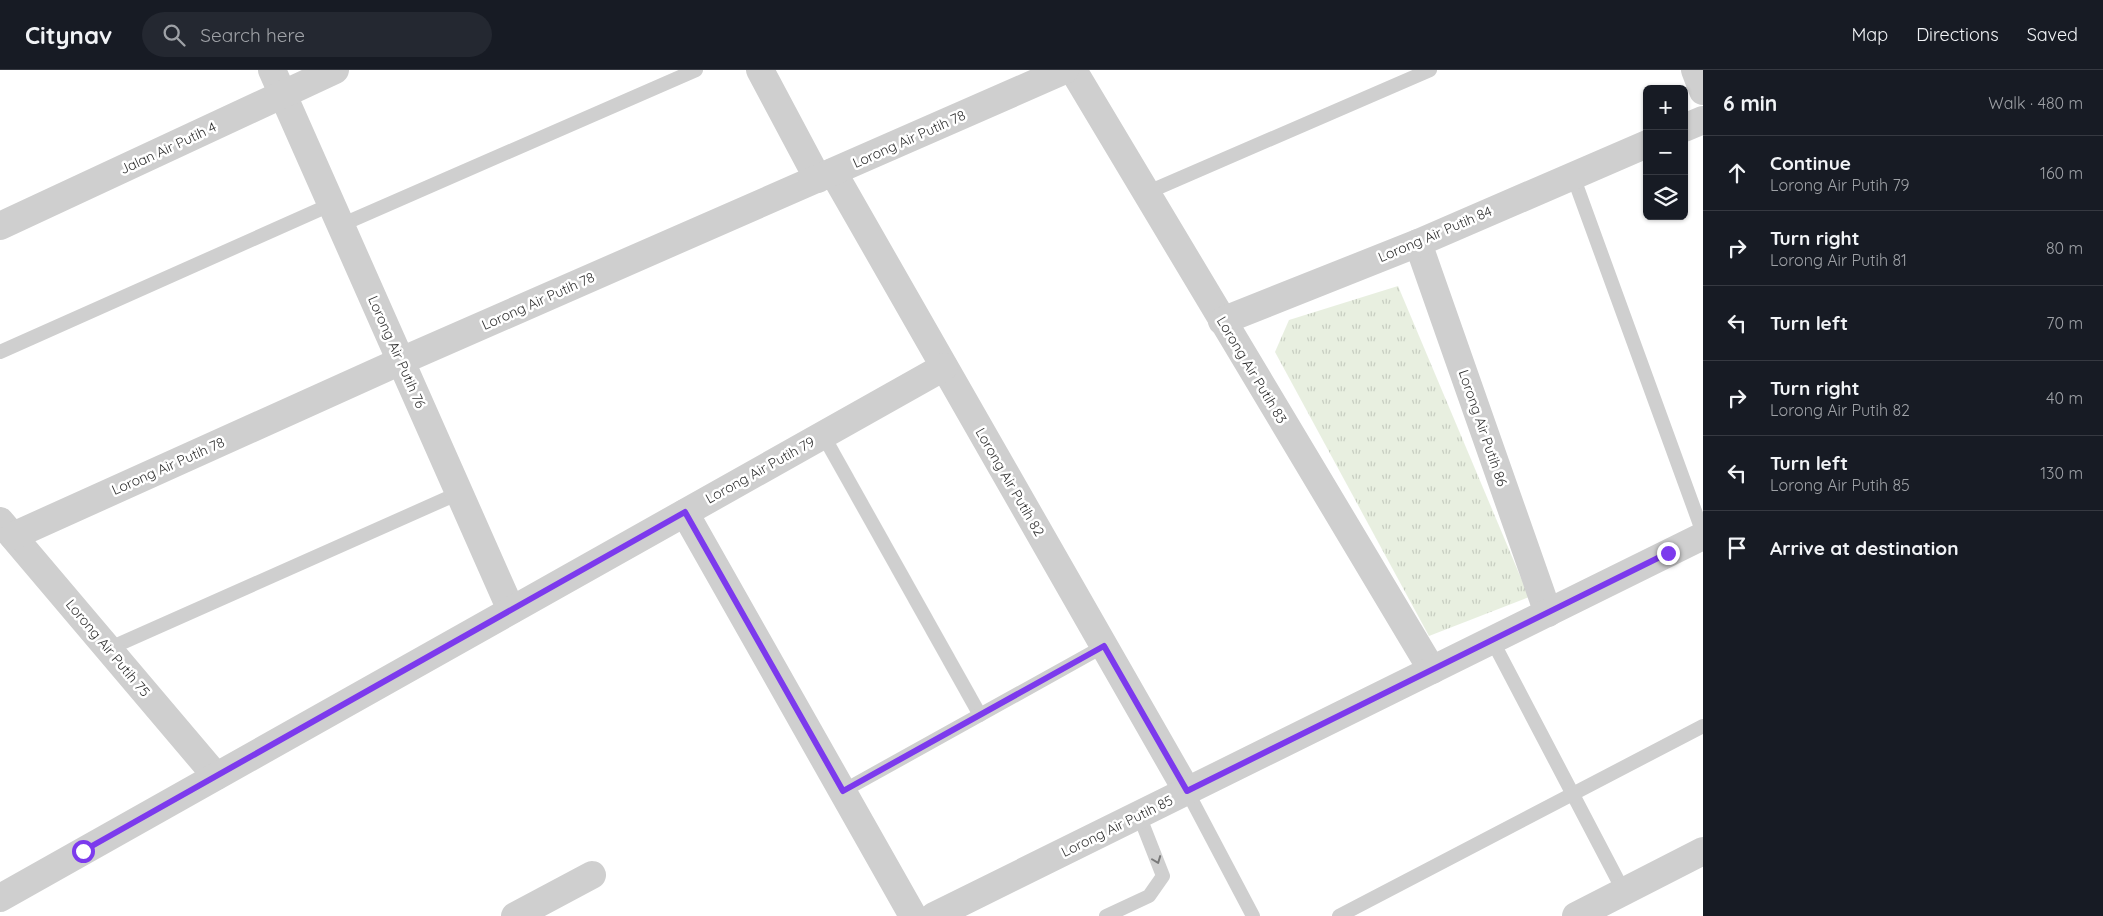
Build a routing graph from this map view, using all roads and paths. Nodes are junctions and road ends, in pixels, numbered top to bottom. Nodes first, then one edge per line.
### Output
1 (272, 70) edge
2 (335, 70) edge
3 (696, 70) edge
4 (760, 70) edge
5 (1065, 70) edge
6 (1073, 70) edge
7 (1430, 70) edge
8 (1695, 70) edge
9 (1703, 91) edge
10 (284, 94) junction
11 (1703, 120) edge
12 (1688, 126) edge
13 (1643, 146) edge
14 (825, 175) junction
15 (1573, 176) junction
16 (1146, 192) junction
17 (337, 214) junction
18 (0, 226) edge
19 (1418, 243) junction
20 (1222, 321) junction
21 (0, 352) edge
22 (401, 361) junction
23 (944, 367) junction
24 (823, 435) junction
25 (459, 492) junction
26 (685, 512) junction
27 (6, 528) edge
28 (1703, 535) edge
29 (511, 610) junction
30 (1548, 613) junction
31 (1492, 640) junction
32 (1104, 646) junction
33 (108, 649) junction
34 (1432, 670) junction
35 (980, 715) junction
36 (1703, 726) edge
37 (216, 776) junction
38 (843, 791) junction
39 (1187, 791) junction
40 (1573, 794) junction
41 (1139, 815) junction
42 (1703, 851) edge
43 (592, 875) dead end
44 (1624, 892) junction
45 (0, 898) edge
46 (0, 907) edge
47 (7, 916) edge
48 (515, 916) edge
49 (914, 916) edge
50 (934, 916) edge
51 (1106, 916) edge
52 (1253, 916) edge
53 (1339, 916) edge
54 (1576, 916) edge

1 - 10 street, Lorong Air Putih 76
2 - 10 street, Jalan Air Putih 4
3 - 17 lane
4 - 14 street, Lorong Air Putih 82
5 - 14 street, Lorong Air Putih 78
6 - 16 street, Lorong Air Putih 83
7 - 16 lane
8 - 9 street
10 - 17 street, Lorong Air Putih 76
10 - 18 street, Jalan Air Putih 4
11 - 12 street
13 - 15 street, Lorong Air Putih 84
14 - 22 street, Lorong Air Putih 78
14 - 23 street, Lorong Air Putih 82
15 - 19 street, Lorong Air Putih 84
15 - 28 lane
16 - 20 street, Lorong Air Putih 83
17 - 21 lane
17 - 22 street, Lorong Air Putih 76
19 - 20 street, Lorong Air Putih 84
19 - 30 street, Lorong Air Putih 86
20 - 34 street, Lorong Air Putih 83
22 - 25 street, Lorong Air Putih 76
22 - 27 street, Lorong Air Putih 78
23 - 24 street, Lorong Air Putih 79
23 - 32 street, Lorong Air Putih 82
24 - 26 street, Lorong Air Putih 79
24 - 35 lane
25 - 29 street, Lorong Air Putih 76
25 - 33 lane
26 - 29 street, Lorong Air Putih 79
26 - 38 street
27 - 33 street, Lorong Air Putih 75
28 - 30 street, Lorong Air Putih 85
29 - 37 street, Lorong Air Putih 79
30 - 31 street, Lorong Air Putih 85
31 - 34 street, Lorong Air Putih 85
31 - 40 lane
32 - 35 lane
32 - 39 street, Lorong Air Putih 82
33 - 37 street, Lorong Air Putih 75
34 - 39 street, Lorong Air Putih 85
35 - 38 lane
36 - 40 lane
37 - 45 street, Lorong Air Putih 79
38 - 49 street
39 - 41 street, Lorong Air Putih 85
39 - 52 lane
40 - 44 lane
40 - 53 lane
41 - 50 street, Lorong Air Putih 85
41 -> 51 lane
42 - 44 street
43 - 48 street
44 - 54 street
46 - 47 street

